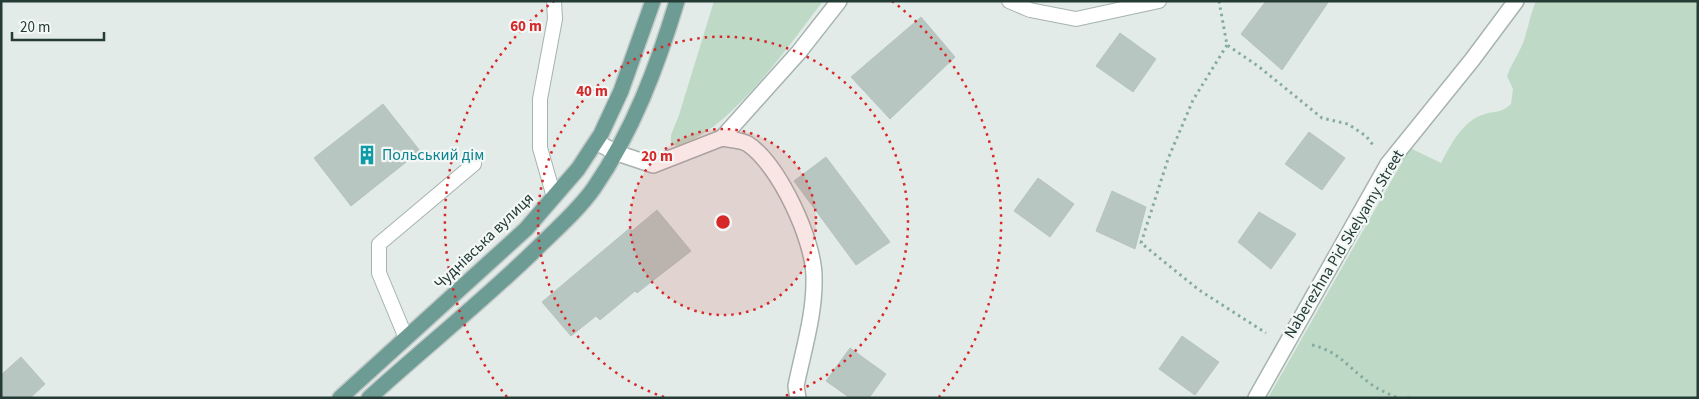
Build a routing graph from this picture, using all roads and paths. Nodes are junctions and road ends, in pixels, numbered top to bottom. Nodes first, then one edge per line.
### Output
1 (554, 1) edge
2 (654, 1) edge
3 (677, 1) edge
4 (839, 1) edge
5 (1009, 1) edge
6 (1159, 1) edge
7 (1219, 1) edge
8 (1516, 1) edge
9 (1227, 44) junction
10 (722, 138) junction
11 (596, 142) junction
12 (617, 153) junction
13 (474, 164) dead end
14 (1388, 164) junction
15 (554, 197) junction
16 (406, 338) junction
17 (1285, 343) junction
18 (340, 398) edge
19 (369, 398) edge
20 (798, 398) edge
21 (1256, 398) edge
22 (1398, 398) edge
23 (1406, 398) edge
24 (1413, 398) edge

1 - 15 lane
2 - 11 main road, Чуднівська вулиця
3 - 12 main road
4 - 10 street
5 - 6 lane
7 - 9 path
8 - 14 street, Naberezhna Pid Skelyamy Street
9 - 14 path
9 - 17 path
10 - 12 street
10 - 20 street
11 - 12 street
11 - 15 main road, Чуднівська вулиця
12 - 19 main road
13 - 16 lane
14 - 17 street, Naberezhna Pid Skelyamy Street
15 - 16 main road, Чуднівська вулиця
16 - 18 main road, Чуднівська вулиця
17 - 21 street, Naberezhna Pid Skelyamy Street
17 - 22 path
23 - 24 path

